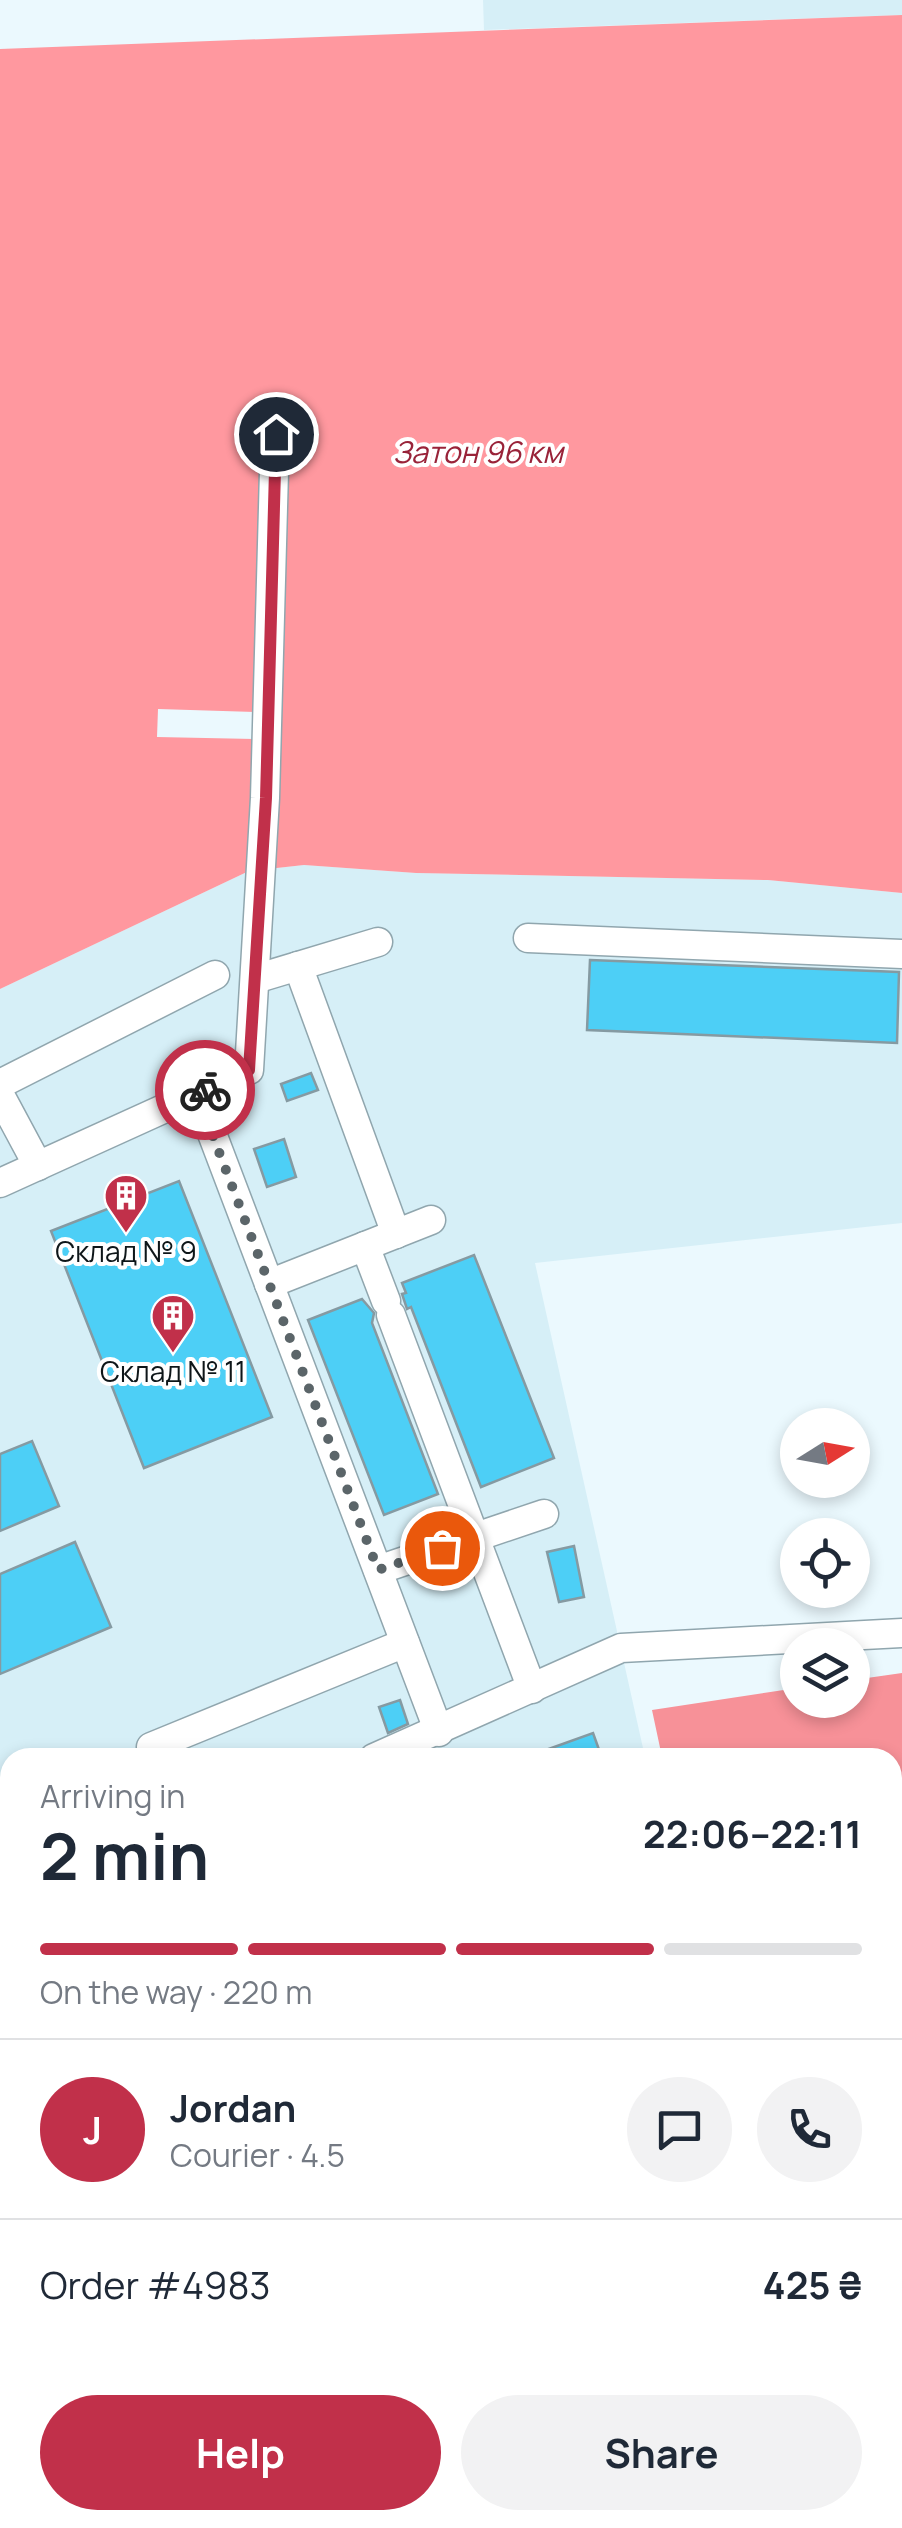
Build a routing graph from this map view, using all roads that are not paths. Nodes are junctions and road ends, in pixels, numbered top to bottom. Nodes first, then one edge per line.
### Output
1 (276, 434) dead end
2 (528, 938) dead end
3 (378, 942) dead end
4 (902, 954) edge
5 (298, 966) junction
6 (215, 975) dead end
7 (255, 979) junction
8 (0, 1084) edge
9 (197, 1094) junction
10 (0, 1095) edge
11 (38, 1166) junction
12 (0, 1182) edge
13 (431, 1220) dead end
14 (396, 1234) junction
15 (365, 1246) junction
16 (269, 1284) junction
17 (544, 1514) dead end
18 (474, 1538) junction
19 (378, 1570) junction
20 (902, 1633) edge
21 (405, 1643) junction
22 (532, 1689) junction
23 (439, 1732) junction
24 (151, 1747) dead end
25 (399, 1748) edge

1 - 7 street
2 - 4 street
3 - 5 street
5 - 7 street
5 - 14 street
6 - 8 street
7 - 9 street
9 - 11 street
9 - 16 street
10 - 11 street
11 - 12 street
13 - 14 street
14 - 15 street
15 - 16 street
15 - 18 street
16 - 19 street
17 - 18 street
18 - 19 street
18 - 22 street
19 - 21 street
20 - 22 street
21 - 23 street
21 - 24 street
22 - 23 street
23 - 25 street

